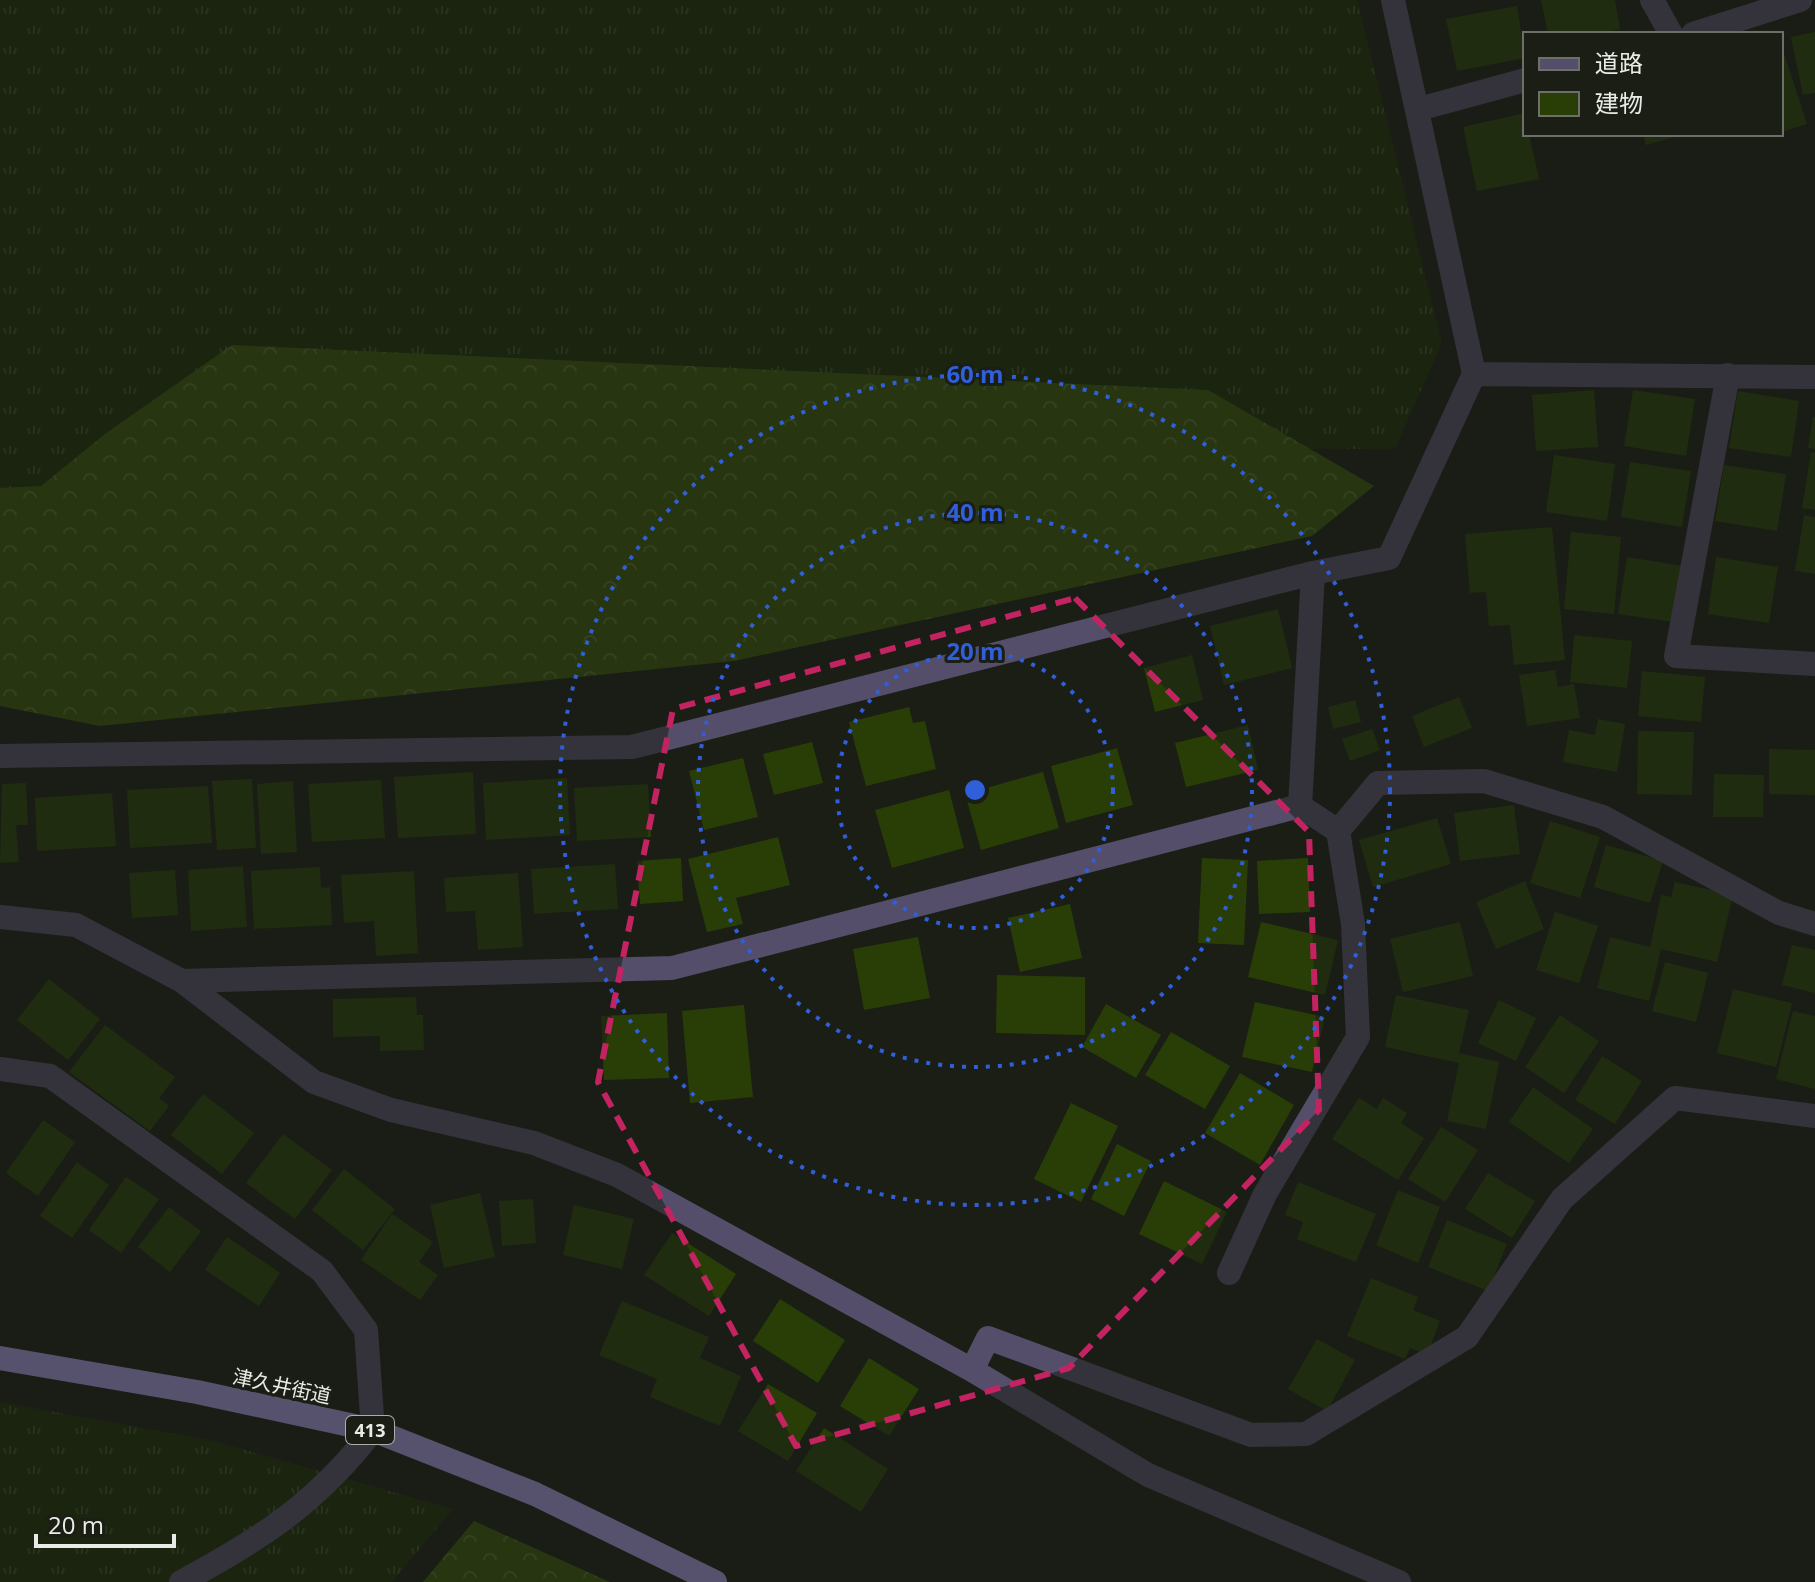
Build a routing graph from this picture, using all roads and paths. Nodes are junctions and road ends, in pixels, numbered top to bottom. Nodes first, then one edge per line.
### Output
1 (1393, 0) edge
2 (1652, 0) edge
3 (1800, 0) edge
4 (1670, 32) edge
5 (1699, 32) edge
6 (1523, 81) edge
7 (1419, 109) junction
8 (1474, 374) junction
9 (1728, 375) junction
10 (1815, 377) edge
11 (1313, 573) junction
12 (1815, 664) edge
13 (0, 756) edge
14 (1300, 806) junction
15 (1338, 831) junction
16 (0, 917) edge
17 (1815, 924) edge
18 (182, 981) junction
19 (0, 1069) edge
20 (1815, 1116) edge
21 (1229, 1273) dead end
22 (0, 1358) edge
23 (972, 1370) junction
24 (373, 1430) junction
25 (181, 1582) edge
26 (715, 1582) edge
27 (1399, 1582) edge

1 - 7 street
2 - 4 street
3 - 5 street
6 - 7 street
7 - 8 street
8 - 9 street
8 - 11 street
9 - 10 street
9 - 12 street
11 - 13 street
11 - 14 street
14 - 15 street
14 - 18 street
15 - 17 street
15 - 21 street
16 - 18 street
18 - 23 street
19 - 24 street
20 - 23 street
22 - 24 highway, 津久井街道 / 413
23 - 27 street
24 - 25 street
24 - 26 highway, 津久井街道 / 413

